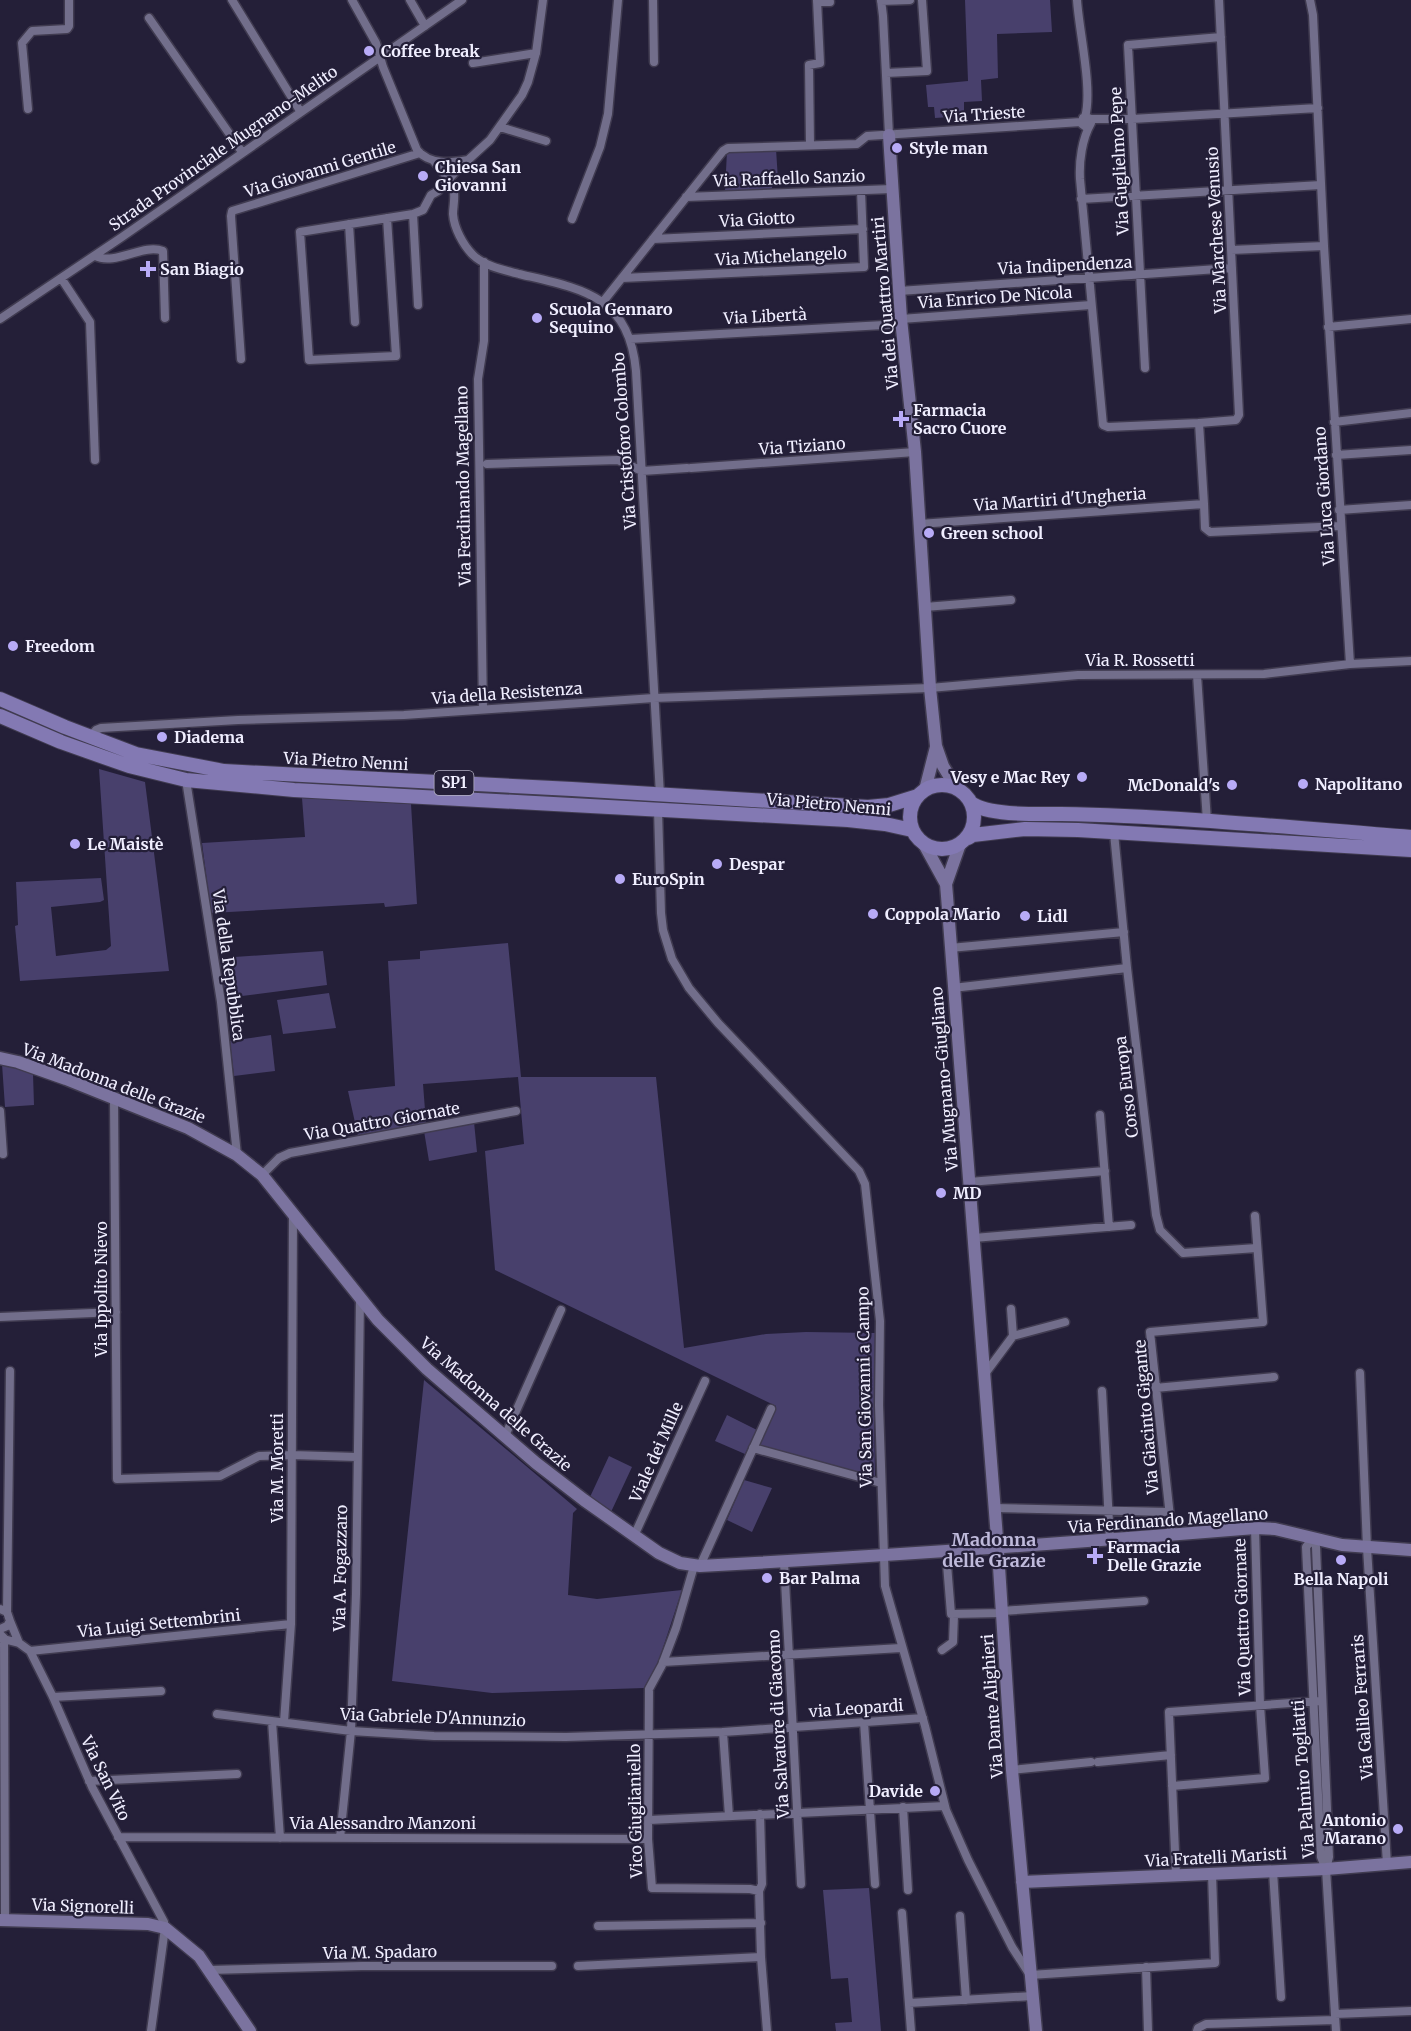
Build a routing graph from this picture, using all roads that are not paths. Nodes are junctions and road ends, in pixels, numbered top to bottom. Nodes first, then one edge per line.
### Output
1 (69, 0) edge
2 (232, 0) edge
3 (352, 0) edge
4 (410, 0) edge
5 (462, 0) edge
6 (543, 0) edge
7 (618, 0) edge
8 (653, 0) edge
9 (910, 0) edge
10 (922, 0) edge
11 (1077, 0) edge
12 (1219, 0) edge
13 (1310, 0) edge
14 (817, 1) edge
15 (881, 1) edge
16 (830, 2) dead end
17 (149, 18) dead end
18 (425, 26) junction
19 (1221, 37) junction
20 (536, 53) junction
21 (380, 57) junction
22 (654, 62) dead end
23 (473, 63) dead end
24 (886, 74) junction
25 (1318, 108) junction
26 (28, 109) dead end
27 (300, 111) junction
28 (1225, 114) junction
29 (1132, 119) junction
30 (1086, 124) junction
31 (500, 127) junction
32 (889, 135) junction
33 (546, 141) dead end
34 (810, 145) junction
35 (242, 152) junction
36 (420, 153) junction
37 (468, 160) junction
38 (434, 161) junction
39 (449, 181) junction
40 (1321, 185) junction
41 (892, 189) junction
42 (1228, 189) junction
43 (861, 191) junction
44 (1135, 195) junction
45 (686, 197) junction
46 (1082, 199) junction
47 (413, 214) junction
48 (387, 218) junction
49 (572, 219) dead end
50 (349, 224) junction
51 (863, 229) junction
52 (653, 239) junction
53 (1324, 246) junction
54 (1231, 250) junction
55 (94, 256) junction
56 (484, 262) junction
57 (1232, 268) junction
58 (1140, 275) junction
59 (61, 278) junction
60 (622, 278) junction
61 (1090, 278) junction
62 (899, 291) junction
63 (602, 303) junction
64 (418, 305) dead end
65 (1091, 305) dead end
66 (165, 318) dead end
67 (0, 319) edge
68 (1411, 319) edge
69 (901, 321) junction
70 (355, 322) dead end
71 (1328, 327) junction
72 (630, 339) junction
73 (241, 359) dead end
74 (1145, 368) dead end
75 (1411, 413) edge
76 (1334, 422) junction
77 (1199, 423) junction
78 (1411, 450) edge
79 (915, 452) junction
80 (1336, 455) junction
81 (94, 460) dead end
82 (487, 464) dead end
83 (642, 471) junction
84 (1204, 504) junction
85 (1411, 505) edge
86 (1339, 510) junction
87 (919, 525) junction
88 (1341, 526) junction
89 (1011, 600) dead end
90 (925, 607) junction
91 (1411, 661) edge
92 (1350, 664) junction
93 (1197, 675) junction
94 (930, 688) junction
95 (654, 698) junction
96 (0, 699) edge
97 (483, 709) junction
98 (0, 716) edge
99 (90, 737) junction
100 (936, 746) junction
101 (186, 780) junction
102 (957, 789) junction
103 (921, 793) junction
104 (660, 795) junction
105 (971, 803) junction
106 (658, 810) junction
107 (1207, 821) junction
108 (912, 830) junction
109 (1114, 833) junction
110 (1411, 837) edge
111 (964, 841) junction
112 (924, 844) junction
113 (1411, 850) edge
114 (946, 884) junction
115 (1124, 932) junction
116 (950, 948) junction
117 (1127, 968) junction
118 (953, 988) junction
119 (0, 1058) edge
120 (114, 1099) junction
121 (0, 1111) edge
122 (516, 1111) dead end
123 (1100, 1115) dead end
124 (3, 1154) dead end
125 (237, 1155) junction
126 (1105, 1171) junction
127 (262, 1175) junction
128 (969, 1182) junction
129 (293, 1214) junction
130 (1255, 1216) dead end
131 (1131, 1226) dead end
132 (1109, 1227) junction
133 (974, 1238) junction
134 (1257, 1248) junction
135 (360, 1298) junction
136 (1011, 1309) dead end
137 (561, 1310) dead end
138 (116, 1312) junction
139 (0, 1317) edge
140 (1065, 1322) dead end
141 (1013, 1336) junction
142 (10, 1371) dead end
143 (1360, 1373) dead end
144 (984, 1377) junction
145 (1274, 1377) dead end
146 (705, 1381) dead end
147 (1155, 1388) junction
148 (1102, 1391) dead end
149 (771, 1408) dead end
150 (505, 1436) junction
151 (753, 1448) junction
152 (292, 1455) junction
153 (357, 1457) junction
154 (881, 1483) junction
155 (994, 1508) junction
156 (1109, 1511) junction
157 (1169, 1512) junction
158 (1255, 1528) junction
159 (1172, 1535) junction
160 (634, 1536) junction
161 (1313, 1538) junction
162 (1110, 1540) junction
163 (1367, 1548) junction
164 (998, 1549) junction
165 (1411, 1550) edge
166 (946, 1552) junction
167 (883, 1556) junction
168 (784, 1562) junction
169 (697, 1566) junction
170 (1144, 1601) dead end
171 (1002, 1612) junction
172 (954, 1615) junction
173 (3, 1623) edge
174 (291, 1624) junction
175 (20, 1643) junction
176 (902, 1648) junction
177 (942, 1650) dead end
178 (30, 1651) junction
179 (789, 1655) junction
180 (663, 1662) junction
181 (161, 1691) dead end
182 (53, 1697) junction
183 (1317, 1701) junction
184 (1260, 1705) junction
185 (217, 1713) dead end
186 (922, 1718) junction
187 (272, 1721) junction
188 (284, 1722) junction
189 (864, 1722) junction
190 (793, 1727) junction
191 (351, 1731) junction
192 (723, 1732) junction
193 (648, 1733) junction
194 (1171, 1755) junction
195 (1012, 1770) junction
196 (237, 1774) dead end
197 (89, 1781) junction
198 (1172, 1785) junction
199 (945, 1806) junction
200 (903, 1808) junction
201 (870, 1809) junction
202 (797, 1813) junction
203 (760, 1814) junction
204 (729, 1816) junction
205 (649, 1820) junction
206 (118, 1837) junction
207 (280, 1838) junction
208 (340, 1838) junction
209 (648, 1839) junction
210 (1411, 1862) edge
211 (1387, 1864) junction
212 (1326, 1869) junction
213 (1273, 1871) junction
214 (1212, 1874) junction
215 (1176, 1875) junction
216 (1022, 1882) junction
217 (801, 1884) dead end
218 (875, 1884) dead end
219 (908, 1890) dead end
220 (759, 1891) junction
221 (902, 1913) dead end
222 (960, 1916) dead end
223 (3, 1920) edge
224 (761, 1923) junction
225 (598, 1926) dead end
226 (165, 1928) junction
227 (761, 1957) junction
228 (552, 1966) dead end
229 (578, 1966) dead end
230 (1146, 1967) junction
231 (209, 1970) junction
232 (1030, 1975) junction
233 (1033, 1996) junction
234 (1281, 1997) dead end
235 (966, 2000) junction
236 (909, 2003) junction
237 (1411, 2011) edge
238 (1335, 2017) junction
239 (151, 2031) edge
240 (250, 2031) edge
241 (767, 2031) edge
242 (911, 2031) edge
243 (1036, 2031) edge
244 (1148, 2031) edge
245 (1197, 2031) edge
246 (1336, 2031) edge

1 - 26 street
2 - 27 street
3 - 21 street
4 - 18 street
5 - 18 street, Strada Provinciale Mugnano-Melito
6 - 20 street
7 - 49 street
8 - 22 street
9 - 15 street
10 - 24 street
11 - 30 street
12 - 19 street, Via Marchese Venusio
13 - 25 street, Via Luca Giordano
14 - 16 street
14 - 34 street
15 - 24 street, Via dei Quattro Martiri
17 - 35 street
18 - 21 street, Strada Provinciale Mugnano-Melito
19 - 28 street, Via Marchese Venusio
19 - 29 street, Via Guglielmo Pepe
20 - 23 street
20 - 31 street
21 - 27 street, Strada Provinciale Mugnano-Melito
21 - 36 street
24 - 32 street, Via dei Quattro Martiri
25 - 28 street, Via Trieste
25 - 40 street, Via Luca Giordano
27 - 35 street, Strada Provinciale Mugnano-Melito
28 - 29 street, Via Trieste
28 - 42 street, Via Marchese Venusio
29 - 30 street, Via Trieste
29 - 44 street, Via Guglielmo Pepe
30 - 32 street, Via Trieste
30 - 46 street
31 - 33 street
31 - 37 street
32 - 34 street, Via Trieste
32 - 41 street, Via dei Quattro Martiri
34 - 45 street, Via Trieste
35 - 55 street, Strada Provinciale Mugnano-Melito
36 - 38 street
36 - 73 street, Via Giovanni Gentile
37 - 38 street
37 - 39 street
38 - 39 street
39 - 47 street
39 - 56 street, Via Cristoforo Colombo
40 - 42 street
40 - 53 street, Via Luca Giordano
41 - 43 street, Via Raffaello Sanzio
41 - 62 street, Via dei Quattro Martiri
42 - 44 street
42 - 54 street, Via Marchese Venusio
43 - 45 street, Via Raffaello Sanzio
43 - 51 street, Via Michelangelo
44 - 46 street
44 - 58 street, Via Guglielmo Pepe
45 - 52 street, Via Trieste
46 - 61 street
47 - 48 street
47 - 64 street
48 - 50 street
48 - 50 street
50 - 70 street
51 - 52 street, Via Giotto
51 - 60 street, Via Michelangelo
52 - 60 street, Via Trieste
53 - 54 street
53 - 71 street, Via Luca Giordano
54 - 57 street, Via Marchese Venusio
55 - 59 street, Strada Provinciale Mugnano-Melito
55 - 66 street
56 - 63 street, Via Cristoforo Colombo
56 - 97 street, Via Ferdinando Magellano
57 - 58 street, Via Indipendenza
57 - 77 street, Via Marchese Venusio
58 - 61 street, Via Indipendenza
58 - 74 street, Via Guglielmo Pepe
59 - 67 street, Strada Provinciale Mugnano-Melito
59 - 81 street
60 - 63 street, Via Trieste
61 - 62 street, Via Indipendenza
61 - 77 street
62 - 69 street, Via dei Quattro Martiri
63 - 72 street, Via Cristoforo Colombo
65 - 69 street, Via Enrico De Nicola
68 - 71 street
69 - 72 street, Via Libertà
69 - 79 street, Via dei Quattro Martiri
71 - 76 street, Via Luca Giordano
72 - 83 street, Via Cristoforo Colombo
75 - 76 street
76 - 80 street, Via Luca Giordano
77 - 84 street
78 - 80 street
79 - 83 street, Via Tiziano
79 - 87 street, Via dei Quattro Martiri
80 - 86 street, Via Luca Giordano
82 - 83 street
83 - 95 street, Via Cristoforo Colombo
84 - 87 street, Via Martiri d'Ungheria
84 - 88 street
85 - 86 street
86 - 88 street, Via Luca Giordano
87 - 90 street, Via dei Quattro Martiri
88 - 92 street, Via Luca Giordano
89 - 90 street
90 - 94 street, Via dei Quattro Martiri
91 - 92 street, Via R. Rossetti
92 - 93 street, Via R. Rossetti
93 - 94 street, Via R. Rossetti
93 - 107 street
94 - 95 street, Via della Resistenza
94 - 100 street, Via dei Quattro Martiri
95 - 97 street, Via della Resistenza
95 - 104 street, Via Cristoforo Colombo
96 - 99 main road, Via Pietro Nenni / SP1
97 - 99 street, Via della Resistenza
98 - 101 main road, Via Pietro Nenni / SP1
99 - 104 main road, Via Pietro Nenni / SP1
100 - 102 street, Via dei Quattro Martiri
100 - 103 street, Via dei Quattro Martiri
101 - 106 main road, Via Pietro Nenni / SP1
101 - 125 street, Via della Repubblica
102 - 103 main road
102 - 105 main road
103 - 104 main road, Via Pietro Nenni / SP1
103 - 108 main road
105 - 107 main road
105 - 111 main road
106 - 108 main road, Via Pietro Nenni / SP1
106 - 154 street, Via San Giovanni a Campo
107 - 110 main road
108 - 112 main road
109 - 111 main road
109 - 113 main road
109 - 115 street, Corso Europa
111 - 112 main road
111 - 114 street, Via Mugnano-Giugliano
112 - 114 street, Via Mugnano-Giugliano
114 - 116 street, Via Mugnano-Giugliano
115 - 116 street
115 - 117 street, Corso Europa
116 - 118 street, Via Mugnano-Giugliano
117 - 118 street
117 - 134 street, Corso Europa
118 - 128 street, Via Mugnano-Giugliano
119 - 120 street, Via Madonna delle Grazie
120 - 125 street, Via Madonna delle Grazie
120 - 138 street, Via Ippolito Nievo
121 - 124 street
122 - 127 street, Via Quattro Giornate
123 - 126 street
125 - 127 street, Via Madonna delle Grazie
126 - 128 street
126 - 132 street
127 - 129 street, Via Madonna delle Grazie
128 - 133 street, Via Mugnano-Giugliano
129 - 135 street, Via Madonna delle Grazie
129 - 152 street, Via M. Moretti
130 - 134 street, Via Giacinto Gigante
131 - 132 street
132 - 133 street
133 - 144 street, Via Mugnano-Giugliano
134 - 147 street, Via Giacinto Gigante
135 - 150 street, Via Madonna delle Grazie
135 - 153 street, Via A. Fogazzaro
136 - 141 street
137 - 150 street
138 - 139 street
138 - 152 street, Via Ippolito Nievo
140 - 141 street
141 - 144 street
142 - 173 street
143 - 163 street, Via Galileo Ferraris
144 - 155 street, Via Dante Alighieri
145 - 147 street
146 - 160 street, Viale dei Mille
147 - 157 street, Via Giacinto Gigante
148 - 156 street
149 - 151 street, Vico Giuglianiello
150 - 160 street, Via Madonna delle Grazie
151 - 154 street
151 - 169 street, Vico Giuglianiello
152 - 153 street
152 - 174 street, Via M. Moretti
153 - 191 street, Via A. Fogazzaro
154 - 167 street, Via San Giovanni a Campo
155 - 156 street
155 - 164 street, Via Dante Alighieri
156 - 157 street
156 - 162 street
157 - 159 street, Via Giacinto Gigante
158 - 159 street, Via Ferdinando Magellano
158 - 161 street, Via Ferdinando Magellano
158 - 184 street, Via Quattro Giornate
159 - 162 street, Via Ferdinando Magellano
160 - 169 street, Via Madonna delle Grazie
161 - 163 street, Via Ferdinando Magellano
161 - 183 street, Via Palmiro Togliatti
162 - 164 street, Via Ferdinando Magellano
163 - 165 street, Via Ferdinando Magellano
163 - 211 street, Via Galileo Ferraris
164 - 166 street, Via Madonna delle Grazie
164 - 171 street, Via Dante Alighieri
166 - 167 street, Via Madonna delle Grazie
166 - 172 street
167 - 168 street, Via Madonna delle Grazie
167 - 176 street, Via San Giovanni a Campo
168 - 169 street, Via Madonna delle Grazie
168 - 179 street, Via Salvatore di Giacomo
169 - 180 street, Vico Giuglianiello
170 - 171 street
171 - 172 street
171 - 195 street, Via Dante Alighieri
172 - 177 street
173 - 175 street, Via San Vito
173 - 175 street, Via San Vito
173 - 223 street
174 - 178 street, Via Luigi Settembrini
174 - 188 street, Via M. Moretti
175 - 178 street, Via San Vito
176 - 179 street
176 - 186 street, Via San Giovanni a Campo
178 - 182 street, Via San Vito
179 - 180 street
179 - 190 street, Via Salvatore di Giacomo
180 - 193 street, Vico Giuglianiello
181 - 182 street
182 - 197 street, Via San Vito
183 - 184 street, Via Quattro Giornate
183 - 212 street, Via Palmiro Togliatti
184 - 194 street, Via Quattro Giornate
184 - 198 street
185 - 187 street, Via Gabriele D'Annunzio
186 - 189 street, via Leopardi
186 - 199 street, Via San Giovanni a Campo
187 - 188 street, Via Gabriele D'Annunzio
187 - 207 street
188 - 191 street, Via Gabriele D'Annunzio
189 - 190 street, via Leopardi
189 - 201 street
190 - 192 street, via Leopardi
190 - 202 street, Via Salvatore di Giacomo
191 - 193 street, Via Gabriele D'Annunzio
191 - 208 street, Via A. Fogazzaro
192 - 193 street, via Leopardi
192 - 204 street
193 - 205 street, Vico Giuglianiello
194 - 195 street
194 - 198 street, Via Quattro Giornate
195 - 216 street, Via Dante Alighieri
196 - 197 street
197 - 206 street, Via San Vito
198 - 215 street, Via Quattro Giornate
199 - 200 street
199 - 232 street, Via San Giovanni a Campo
200 - 201 street
200 - 219 street
201 - 202 street
201 - 218 street
202 - 203 street
202 - 217 street, Via Salvatore di Giacomo
203 - 204 street
203 - 220 street
204 - 205 street
205 - 209 street, Vico Giuglianiello
206 - 207 street, Via Alessandro Manzoni
206 - 226 street, Via San Vito
207 - 208 street, Via Alessandro Manzoni
208 - 209 street, Via Alessandro Manzoni
209 - 220 street, Vico Giuglianiello
210 - 211 street, Via Fratelli Maristi
211 - 212 street, Via Fratelli Maristi
212 - 213 street, Via Fratelli Maristi
212 - 238 street, Via Palmiro Togliatti
213 - 214 street, Via Fratelli Maristi
213 - 234 street
214 - 215 street, Via Fratelli Maristi
214 - 230 street
215 - 216 street, Via Fratelli Maristi
216 - 232 street, Via Dante Alighieri
220 - 224 street
221 - 236 street
222 - 235 street
223 - 226 street, Via Signorelli
224 - 225 street
224 - 227 street
226 - 231 street
226 - 239 street
227 - 229 street
227 - 241 street
228 - 231 street, Via M. Spadaro
230 - 232 street
230 - 244 street
231 - 240 street
232 - 233 street, Via Dante Alighieri
233 - 235 street
233 - 243 street, Via Dante Alighieri
235 - 236 street
236 - 242 street
237 - 238 street
238 - 245 street
238 - 246 street, Via Palmiro Togliatti

